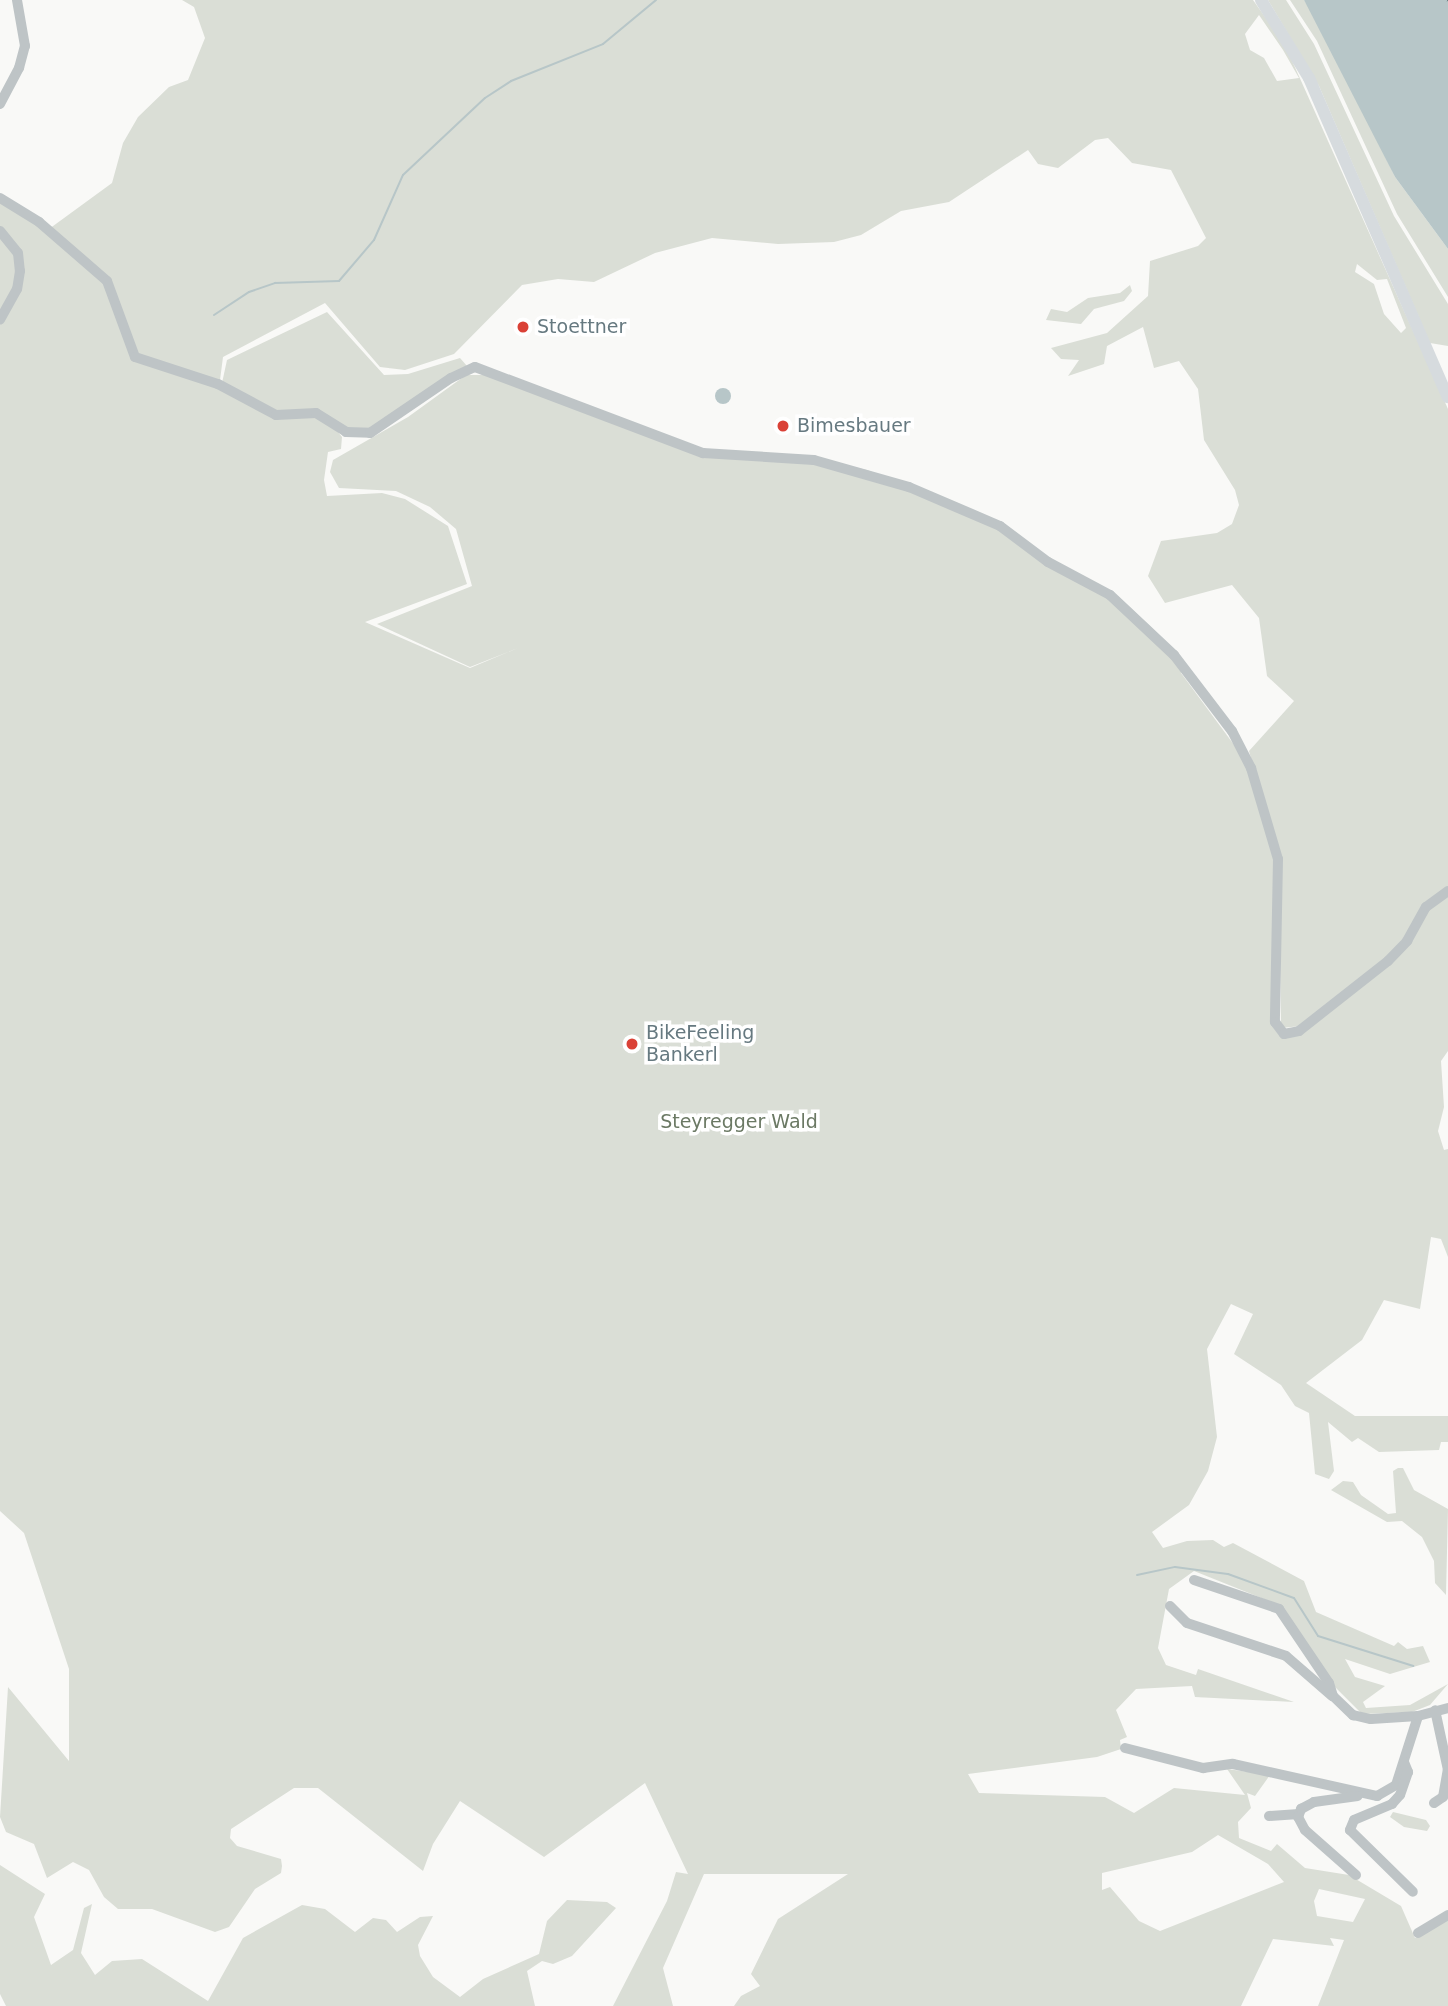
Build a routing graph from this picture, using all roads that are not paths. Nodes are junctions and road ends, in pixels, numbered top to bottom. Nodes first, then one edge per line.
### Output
1 (18, 0) edge
2 (1261, 0) edge
3 (0, 104) edge
4 (0, 198) edge
5 (0, 230) edge
6 (0, 320) edge
7 (1448, 397) edge
8 (1448, 891) edge
9 (1194, 1580) dead end
10 (1170, 1606) dead end
11 (1333, 1696) junction
12 (1448, 1707) edge
13 (1434, 1710) junction
14 (1418, 1716) junction
15 (1125, 1748) dead end
16 (1404, 1762) junction
17 (1365, 1794) junction
18 (1434, 1803) dead end
19 (1299, 1814) junction
20 (1269, 1816) dead end
21 (1356, 1875) dead end
22 (1413, 1892) dead end
23 (1448, 1915) edge
24 (1418, 1933) dead end

1 - 3 street
2 - 7 main road
4 - 8 street
5 - 6 street
9 - 11 street
10 - 11 street
11 - 14 street
12 - 13 street
13 - 14 street
13 - 18 street
14 - 16 street
15 - 17 street
16 - 17 street
16 - 22 street
17 - 19 street
19 - 20 street
19 - 21 street
23 - 24 street

